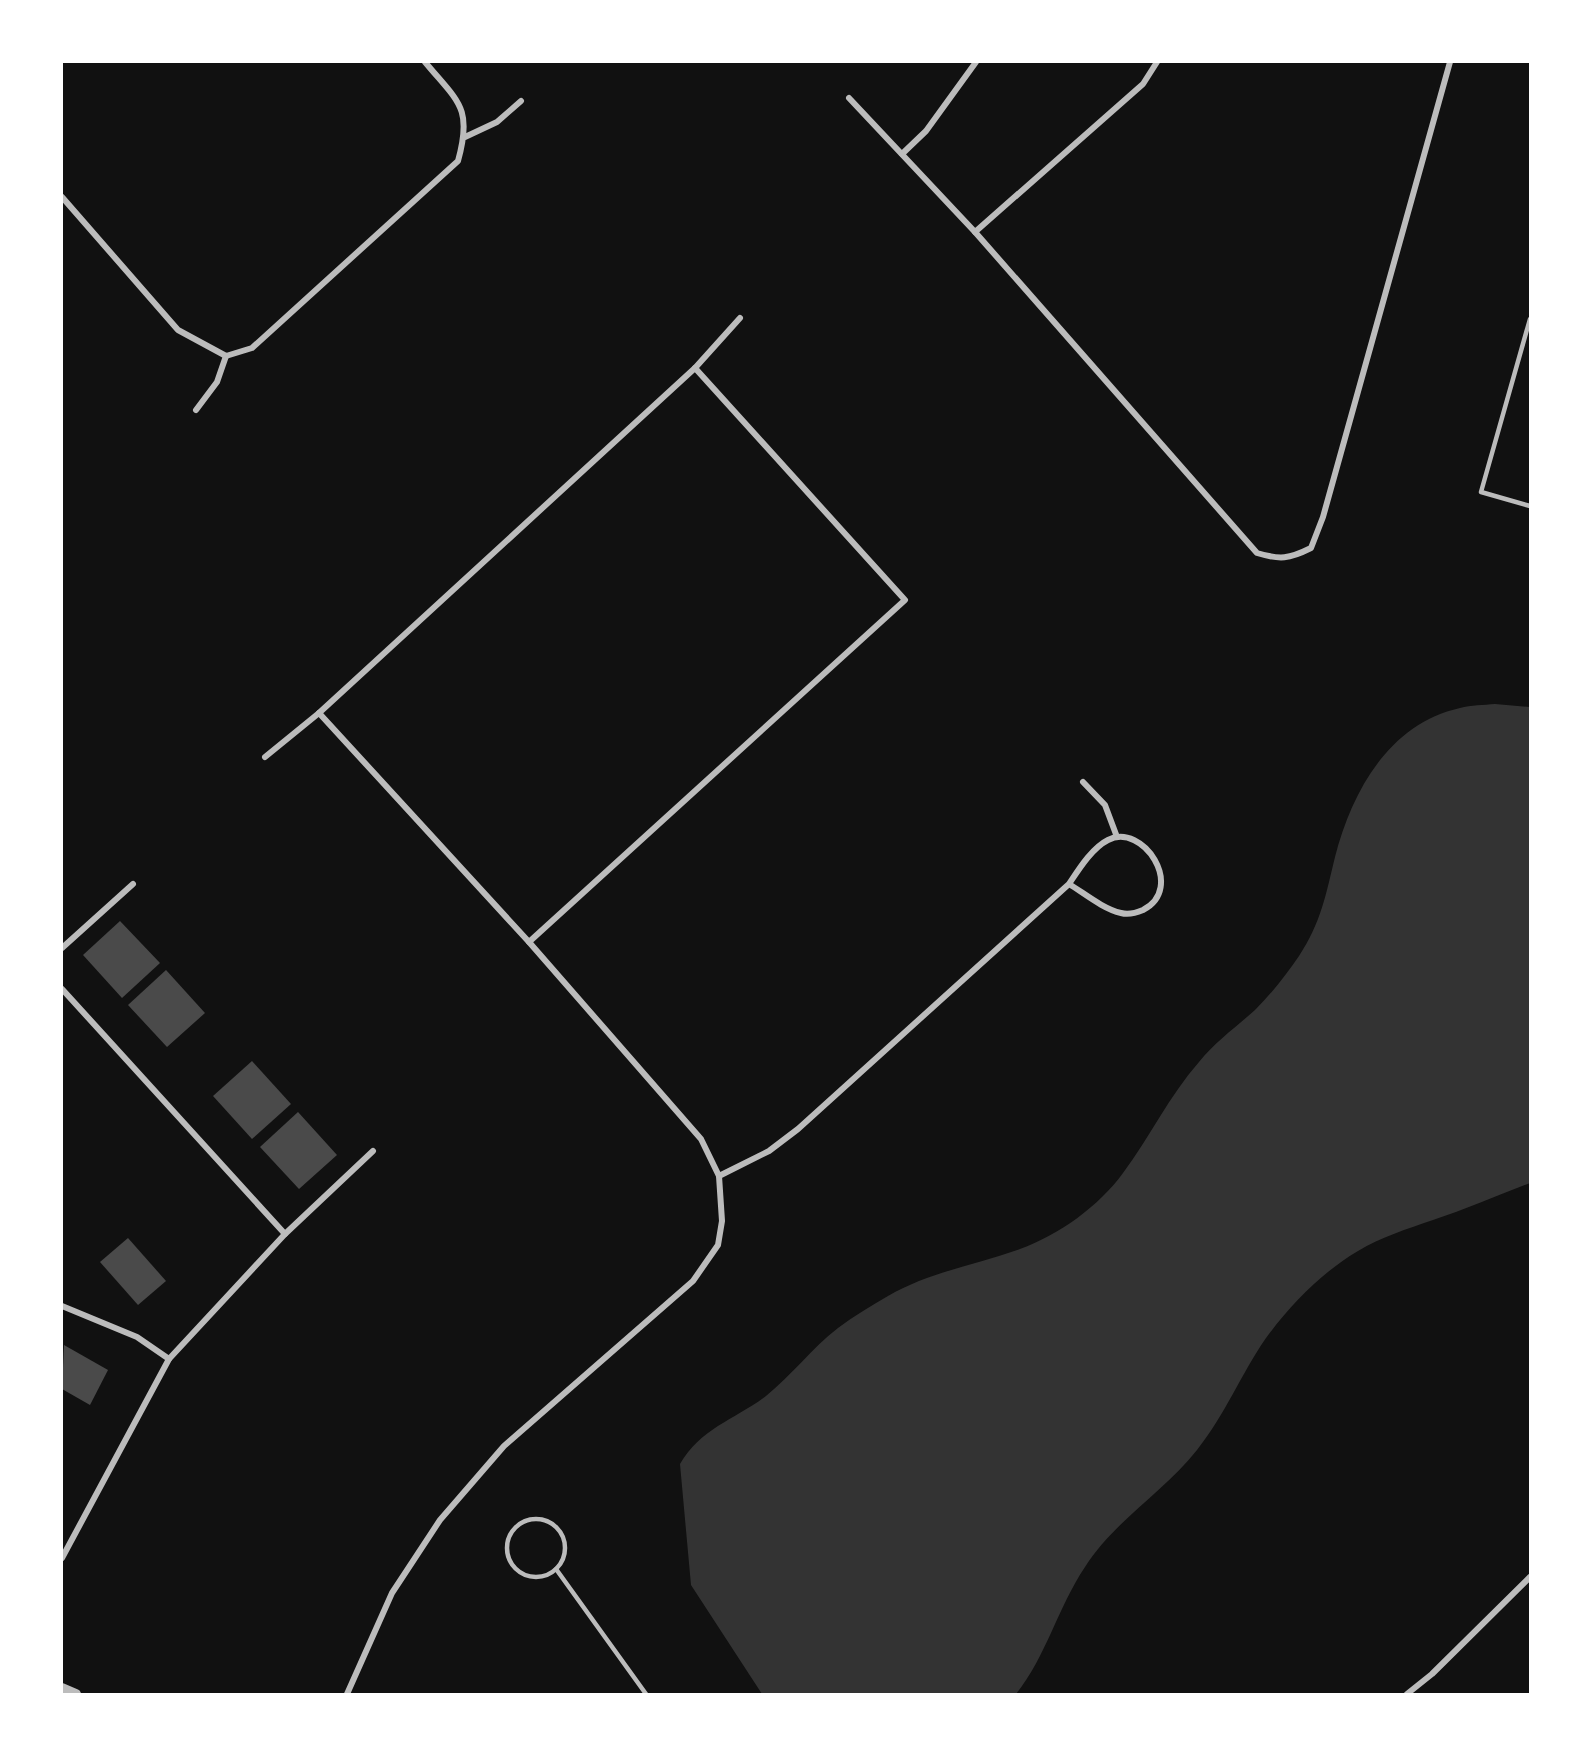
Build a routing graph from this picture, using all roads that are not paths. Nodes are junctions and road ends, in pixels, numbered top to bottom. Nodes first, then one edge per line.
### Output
1 (425, 62) edge
2 (976, 62) edge
3 (1157, 62) edge
4 (1450, 62) edge
5 (849, 98) dead end
6 (521, 101) dead end
7 (465, 137) junction
8 (902, 154) junction
9 (62, 197) edge
10 (975, 232) junction
11 (740, 318) dead end
12 (1530, 319) edge
13 (226, 356) junction
14 (695, 368) junction
15 (196, 410) dead end
16 (1530, 506) edge
17 (320, 713) junction
18 (265, 757) dead end
19 (1083, 782) dead end
20 (1118, 837) junction
21 (133, 884) dead end
22 (1069, 884) junction
23 (529, 942) junction
24 (62, 948) edge
25 (62, 989) edge
26 (373, 1151) dead end
27 (719, 1176) junction
28 (285, 1234) junction
29 (62, 1306) edge
30 (169, 1359) junction
31 (62, 1558) edge
32 (556, 1569) junction
33 (1530, 1577) edge
34 (62, 1688) edge
35 (76, 1695) edge
36 (347, 1695) edge
37 (646, 1695) edge
38 (1407, 1695) edge

1 - 7 street
2 - 8 street
3 - 10 street
4 - 10 street
5 - 8 street
6 - 7 street
7 - 13 street
8 - 10 street
9 - 13 street
11 - 14 street
12 - 16 lane
13 - 15 street
14 - 17 street
14 - 23 street
17 - 18 street
17 - 23 street
19 - 20 street
20 - 22 street
20 - 22 street
21 - 24 street
22 - 27 street
23 - 27 street
25 - 28 street
26 - 28 street
27 - 36 street
28 - 30 street
29 - 30 street
30 - 31 street
32 - 32 lane
32 - 37 lane
33 - 38 street
34 - 35 street

